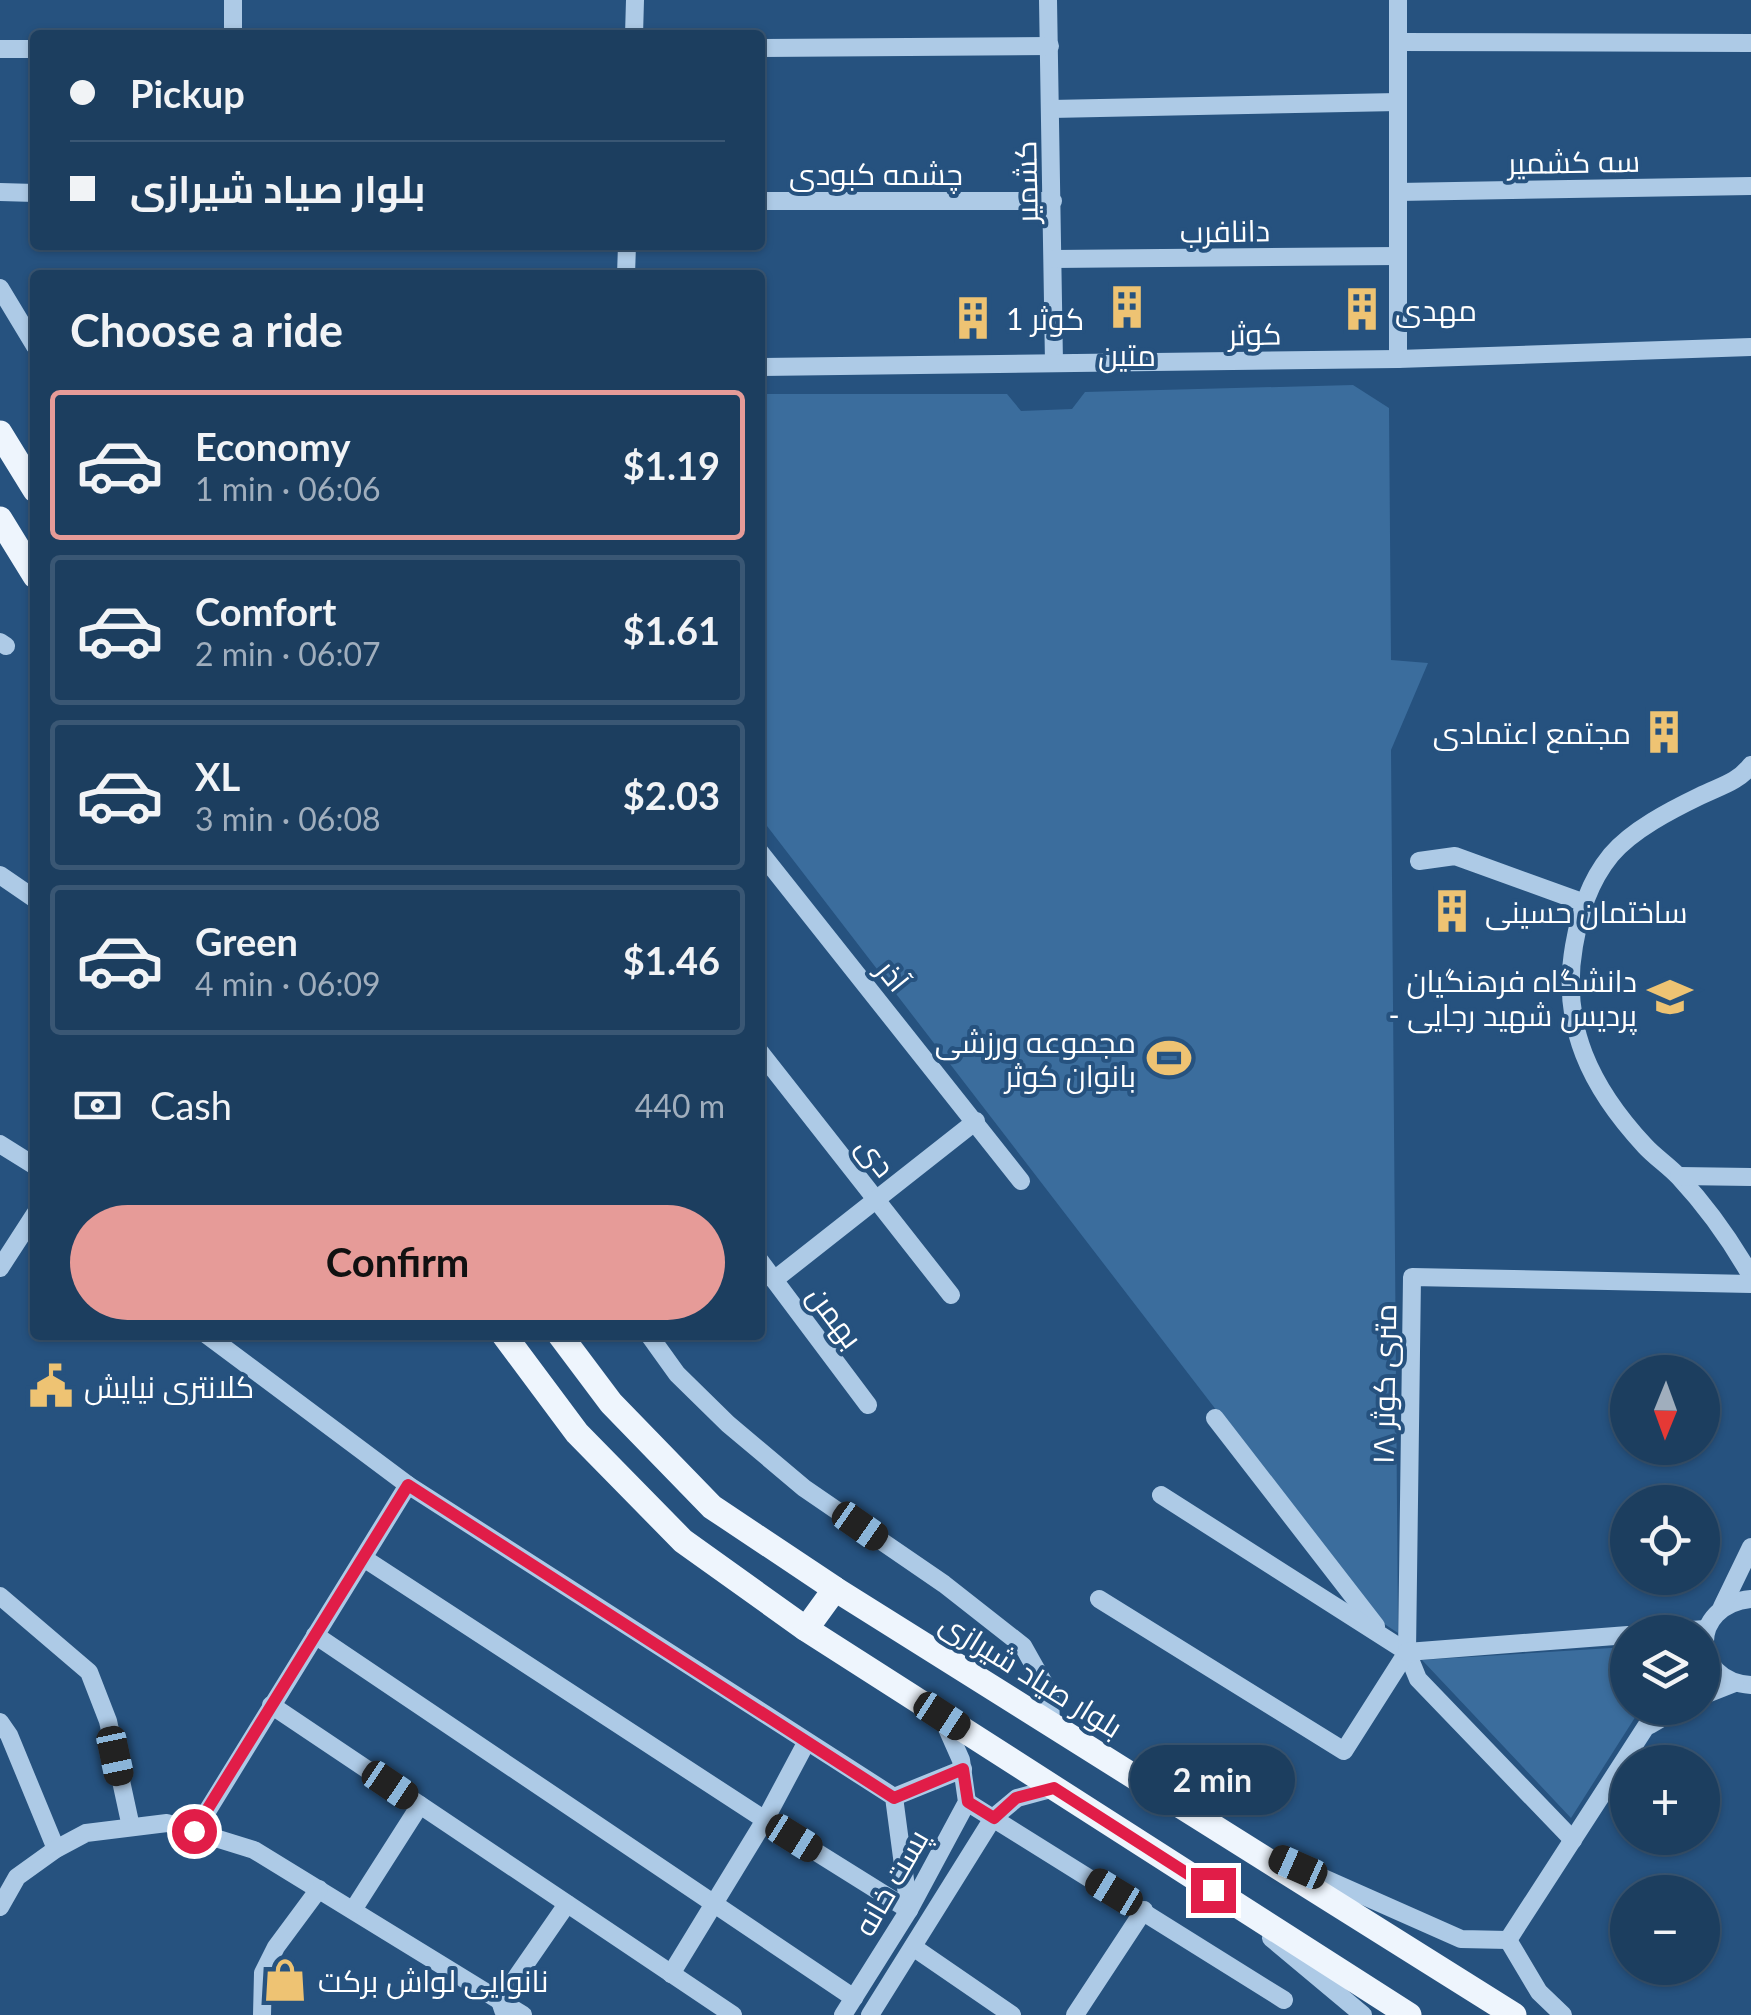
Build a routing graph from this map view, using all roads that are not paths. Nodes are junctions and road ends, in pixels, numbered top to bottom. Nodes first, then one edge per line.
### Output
1 (233, 0) edge
2 (635, 0) edge
3 (1048, 0) edge
4 (1398, 0) edge
5 (233, 30) edge
6 (634, 30) edge
7 (1398, 42) junction
8 (1751, 44) edge
9 (1050, 46) junction
10 (765, 48) edge
11 (30, 49) edge
12 (0, 50) edge
13 (1398, 102) junction
14 (1051, 108) junction
15 (1751, 186) edge
16 (0, 192) edge
17 (1398, 192) junction
18 (30, 193) edge
19 (1052, 200) junction
20 (765, 201) edge
21 (1398, 256) junction
22 (1053, 260) junction
23 (0, 288) edge
24 (28, 322) edge
25 (1751, 347) edge
26 (1398, 359) junction
27 (1054, 363) junction
28 (765, 366) edge
29 (0, 433) edge
30 (30, 482) edge
31 (0, 519) edge
32 (30, 568) edge
33 (1748, 774) edge
34 (765, 858) edge
35 (1419, 861) dead end
36 (0, 875) edge
37 (30, 895) edge
38 (1582, 902) junction
39 (765, 1058) edge
40 (976, 1122) junction
41 (4, 1149) edge
42 (30, 1163) edge
43 (1679, 1176) junction
44 (1751, 1178) edge
45 (1021, 1181) dead end
46 (877, 1200) junction
47 (30, 1221) edge
48 (1, 1264) edge
49 (765, 1267) edge
50 (1751, 1276) edge
51 (774, 1280) junction
52 (1751, 1284) edge
53 (951, 1296) dead end
54 (214, 1340) edge
55 (508, 1340) edge
56 (564, 1340) edge
57 (652, 1340) edge
58 (868, 1405) dead end
59 (1214, 1418) dead end
60 (408, 1485) junction
61 (1161, 1495) dead end
62 (1751, 1547) edge
63 (365, 1558) junction
64 (834, 1589) junction
65 (0, 1596) edge
66 (1099, 1599) dead end
67 (1751, 1599) edge
68 (1722, 1607) junction
69 (1717, 1615) edge
70 (806, 1629) junction
71 (315, 1636) junction
72 (1610, 1636) edge
73 (1386, 1638) junction
74 (1407, 1652) junction
75 (1720, 1671) edge
76 (1743, 1684) edge
77 (270, 1705) junction
78 (942, 1716) junction
79 (0, 1722) edge
80 (1051, 1725) junction
81 (1647, 1725) edge
82 (1650, 1725) edge
83 (1645, 1728) junction
84 (806, 1744) junction
85 (963, 1769) junction
86 (1054, 1788) junction
87 (894, 1798) junction
88 (968, 1802) junction
89 (420, 1805) junction
90 (994, 1818) junction
91 (765, 1820) junction
92 (130, 1827) junction
93 (194, 1831) junction
94 (1232, 1838) junction
95 (1573, 1840) junction
96 (56, 1849) junction
97 (318, 1890) junction
98 (1213, 1890) junction
99 (712, 1903) junction
100 (567, 1904) junction
101 (0, 1907) edge
102 (353, 1910) junction
103 (908, 1910) junction
104 (1144, 1910) junction
105 (1508, 1940) junction
106 (913, 1947) junction
107 (671, 1974) junction
108 (854, 1998) junction
109 (1284, 2000) dead end
110 (502, 2008) edge
111 (262, 2015) edge
112 (523, 2015) edge
113 (733, 2015) edge
114 (843, 2015) edge
115 (870, 2015) edge
116 (1012, 2015) edge
117 (1076, 2015) edge
118 (1363, 2015) edge
119 (1409, 2015) edge
120 (1514, 2015) edge
121 (1563, 2015) edge

1 - 5 street
2 - 6 street
3 - 9 street, کشمیر
4 - 7 street
7 - 8 street
7 - 13 street
9 - 10 street
9 - 14 street, کشمیر
11 - 12 street
13 - 14 street
13 - 17 street
14 - 19 street, کشمیر
15 - 17 street, سه کشمیر
16 - 18 street
17 - 21 street
19 - 20 street, چشمه کبودی
19 - 22 street, کشمیر
21 - 22 street, دانافرب
21 - 26 street
22 - 27 street, کشمیر
23 - 24 street
25 - 26 street, کوثر
26 - 27 street, کوثر
27 - 28 street, کوثر
29 - 30 main road
31 - 32 main road
33 - 38 street
34 - 40 street, آذر
35 - 38 street
36 - 37 street
38 - 43 street
39 - 46 street, دی
40 - 45 street, آذر
40 - 46 street
41 - 42 street
43 - 44 street
43 - 50 street
46 - 51 street
46 - 53 street, دی
47 - 48 street
49 - 51 street, بهمن
51 - 58 street, بهمن
52 - 74 street, ۱۸ متری کوثر
54 - 60 street
55 - 70 main road
56 - 64 main road, بلوار صیاد شیرازی
57 - 80 street
59 - 73 street
60 - 63 street
60 - 84 street
61 - 73 street
62 - 68 street
63 - 71 street
63 - 91 street
64 - 70 main road
64 - 80 main road, بلوار صیاد شیرازی
65 - 92 street
66 - 74 street
67 - 68 street
68 - 69 street
70 - 78 main road
71 - 77 street
71 - 99 street
72 - 74 street
73 - 74 street
74 - 95 street
75 - 76 street
77 - 89 street
77 - 93 street
78 - 85 street
78 - 86 main road
79 - 96 street
80 - 94 main road, بلوار صیاد شیرازی
81 - 83 street
82 - 83 street
83 - 95 street
84 - 87 street
84 - 91 street
85 - 87 street
85 - 88 street
86 - 90 street
86 - 98 main road
87 - 103 street
88 - 90 street
88 - 103 street, پست خانه
89 - 100 street
89 - 102 street
90 - 104 street
90 - 106 street
91 - 99 street
91 - 103 street
92 - 93 street
92 - 96 street
93 - 97 street
94 - 105 street
94 - 120 main road, بلوار صیاد شیرازی
95 - 105 street
96 - 101 street
97 - 102 street
97 - 111 street
98 - 118 street
98 - 119 main road
99 - 107 street
99 - 108 street
100 - 107 street
100 - 110 street
102 - 110 street
103 - 108 street, پست خانه
104 - 109 street
104 - 117 street
105 - 121 street
106 - 115 street
106 - 116 street
107 - 113 street
108 - 114 street, پست خانه
110 - 112 street

